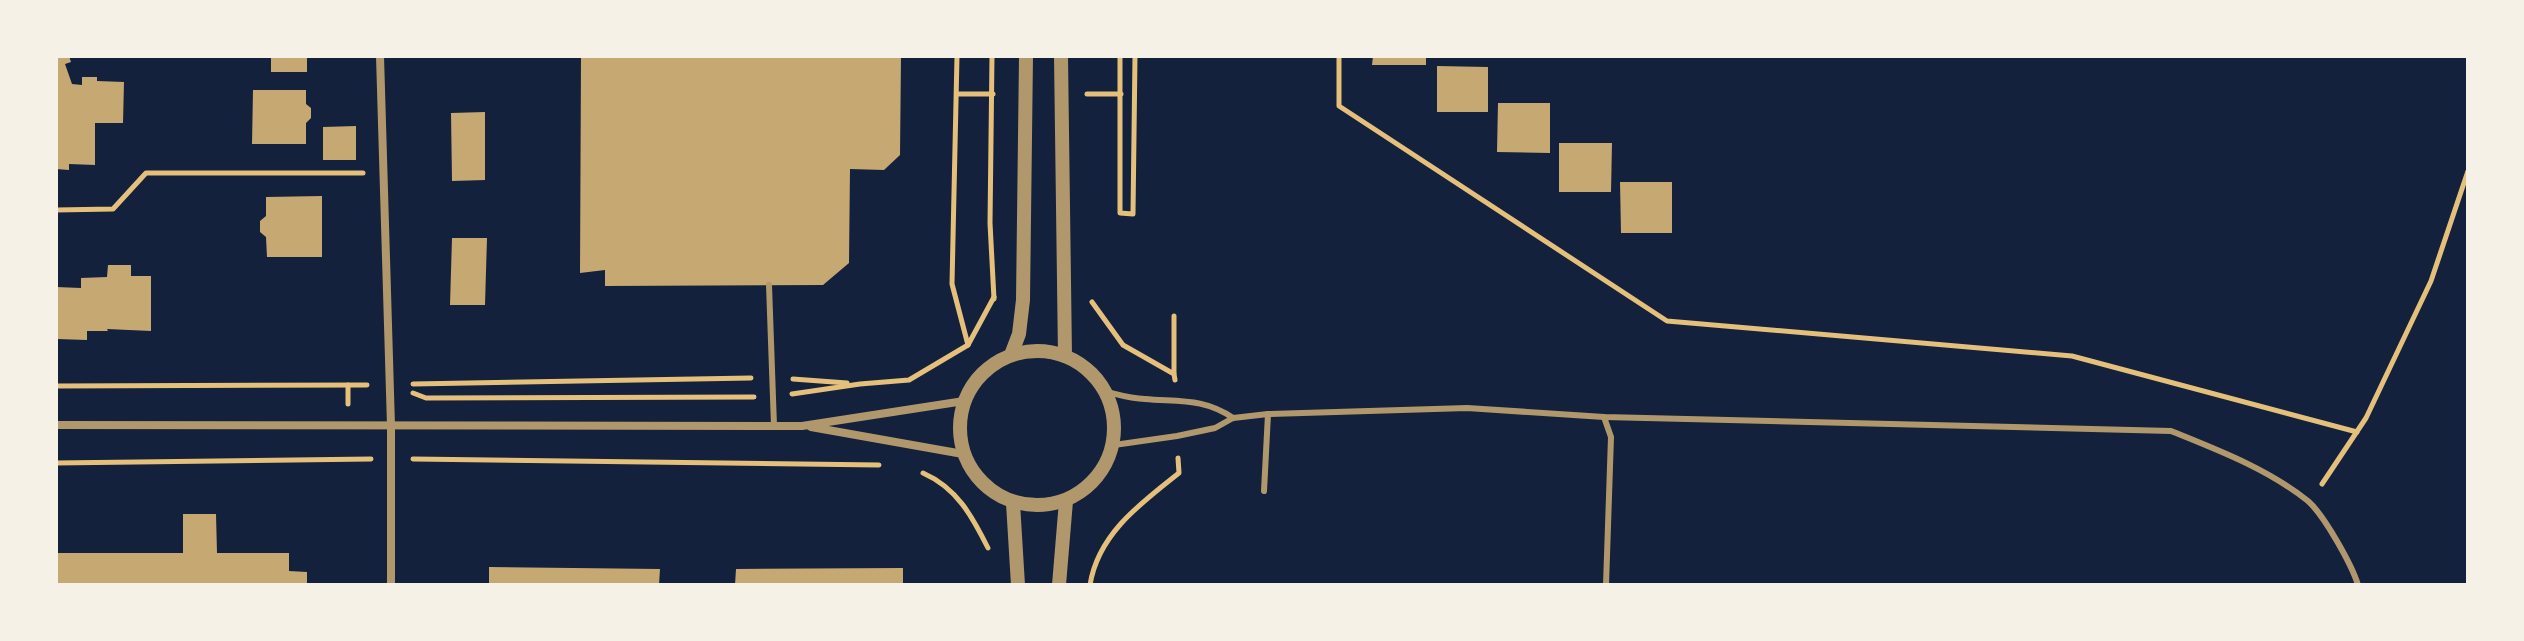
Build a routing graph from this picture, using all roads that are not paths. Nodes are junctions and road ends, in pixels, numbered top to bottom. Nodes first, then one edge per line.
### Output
1 (380, 56) edge
2 (1026, 56) edge
3 (1061, 56) edge
4 (769, 285) dead end
5 (1011, 355) junction
6 (1065, 356) junction
7 (1107, 392) junction
8 (964, 401) junction
9 (1268, 414) junction
10 (1604, 417) junction
11 (1233, 418) junction
12 (56, 425) edge
13 (391, 426) junction
14 (774, 426) junction
15 (802, 426) junction
16 (1114, 445) junction
17 (963, 454) junction
18 (1264, 491) dead end
19 (1066, 501) junction
20 (1013, 503) junction
21 (391, 585) edge
22 (1018, 585) edge
23 (1059, 585) edge
24 (1606, 585) edge
25 (2358, 585) edge

1 - 13 street
2 - 5 street
3 - 6 street
4 - 14 lane
5 - 6 street
5 - 8 street
6 - 7 street
7 - 11 lane
7 - 16 street
8 - 15 street
8 - 17 street
9 - 10 lane
9 - 11 lane
9 - 18 lane
10 - 24 lane
10 - 25 lane
11 - 16 lane
12 - 13 street
13 - 14 street
13 - 21 street
14 - 15 street
15 - 17 street
16 - 19 street
17 - 20 street
19 - 20 street
19 - 23 street
20 - 22 street

